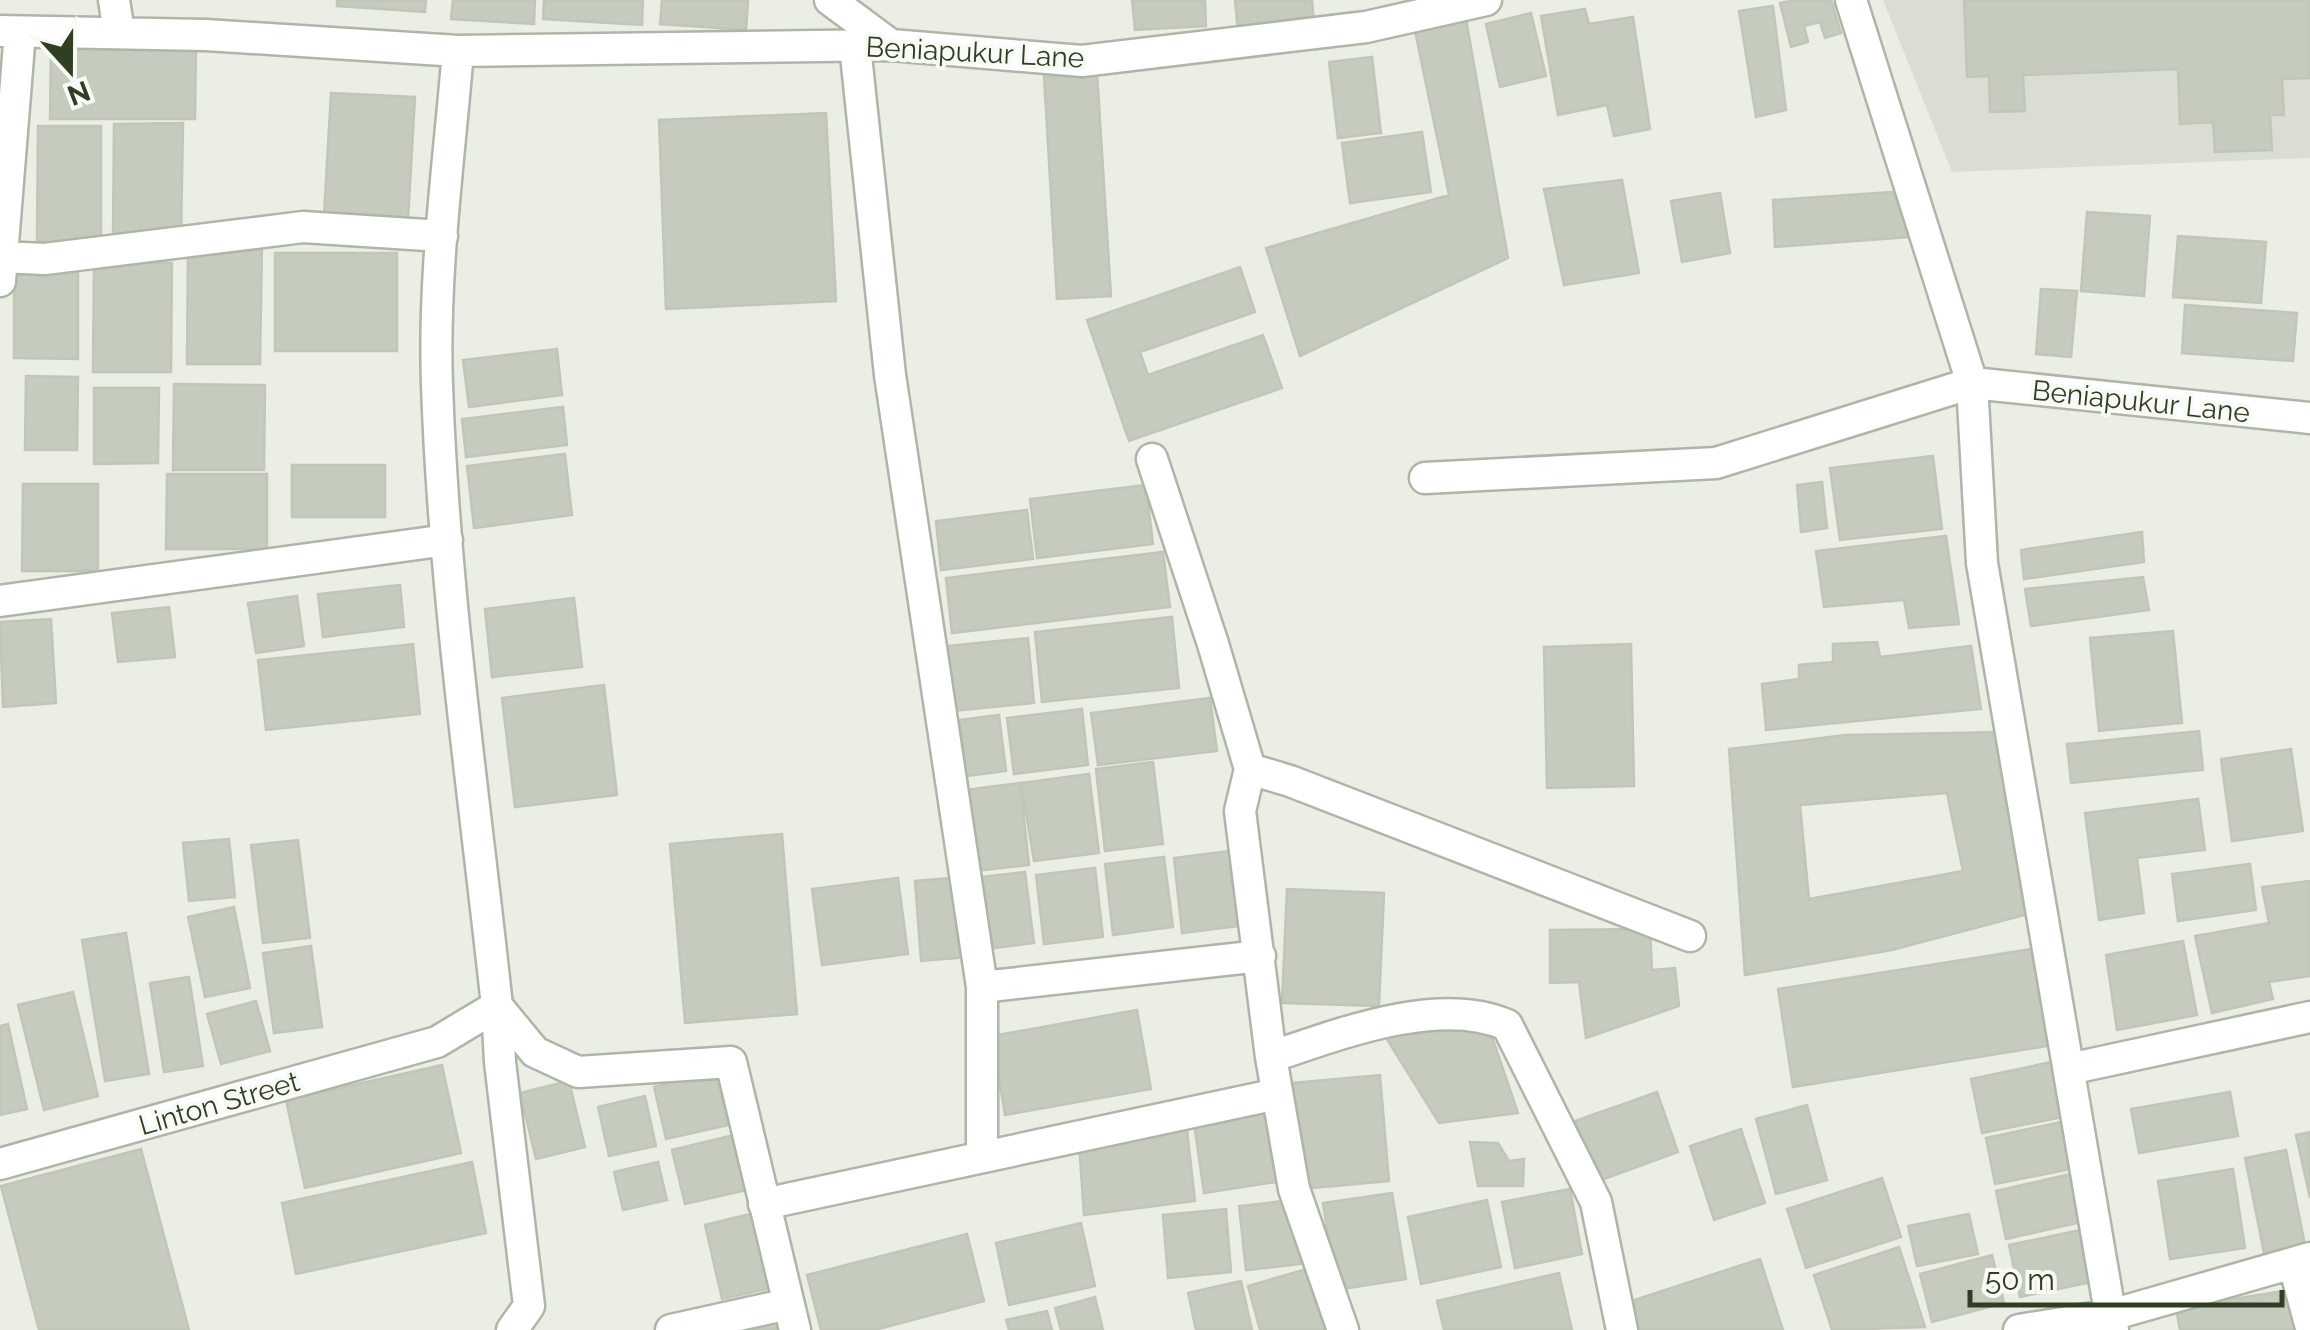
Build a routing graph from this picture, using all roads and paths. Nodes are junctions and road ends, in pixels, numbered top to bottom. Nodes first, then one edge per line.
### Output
1 (114, 0) edge
2 (830, 0) edge
3 (1486, 0) edge
4 (1852, 0) edge
5 (10, 32) edge
6 (119, 32) junction
7 (892, 45) junction
8 (854, 46) junction
9 (458, 51) junction
10 (442, 236) junction
11 (1, 265) edge
12 (1972, 383) junction
13 (2310, 418) edge
14 (1152, 459) dead end
15 (1426, 478) dead end
16 (446, 540) junction
17 (0, 601) edge
18 (1250, 770) junction
19 (1690, 936) dead end
20 (1260, 956) junction
21 (982, 987) junction
22 (497, 1006) junction
23 (2310, 1017) edge
24 (1272, 1057) junction
25 (2069, 1069) junction
26 (1278, 1094) junction
27 (982, 1156) junction
28 (0, 1164) edge
29 (764, 1204) junction
30 (2302, 1262) edge
31 (792, 1317) edge
32 (2112, 1322) edge
33 (2310, 1324) edge
34 (512, 1330) edge
35 (670, 1330) edge
36 (1343, 1330) edge
37 (1622, 1330) edge
38 (2019, 1330) edge

1 - 6 street
2 - 7 street
3 - 7 street, Beniapukur Lane
4 - 12 street
5 - 6 street, Beniapukur Lane
5 - 11 street
6 - 9 street, Beniapukur Lane
7 - 8 street, Beniapukur Lane
8 - 9 street, Beniapukur Lane
8 - 21 street
9 - 10 street
10 - 11 street
10 - 16 street
12 - 13 street, Beniapukur Lane
12 - 15 street
12 - 25 street
14 - 18 street
16 - 17 street
16 - 22 street
18 - 19 street
18 - 20 street
20 - 21 street
20 - 24 street
21 - 27 street
22 - 28 street, Linton Street
22 - 29 street
22 - 34 street
23 - 25 street
24 - 26 street
24 - 37 street
25 - 32 street
26 - 27 street
26 - 36 street
27 - 29 street
29 - 31 street
30 - 32 street
30 - 33 street
31 - 35 street
32 - 38 street

